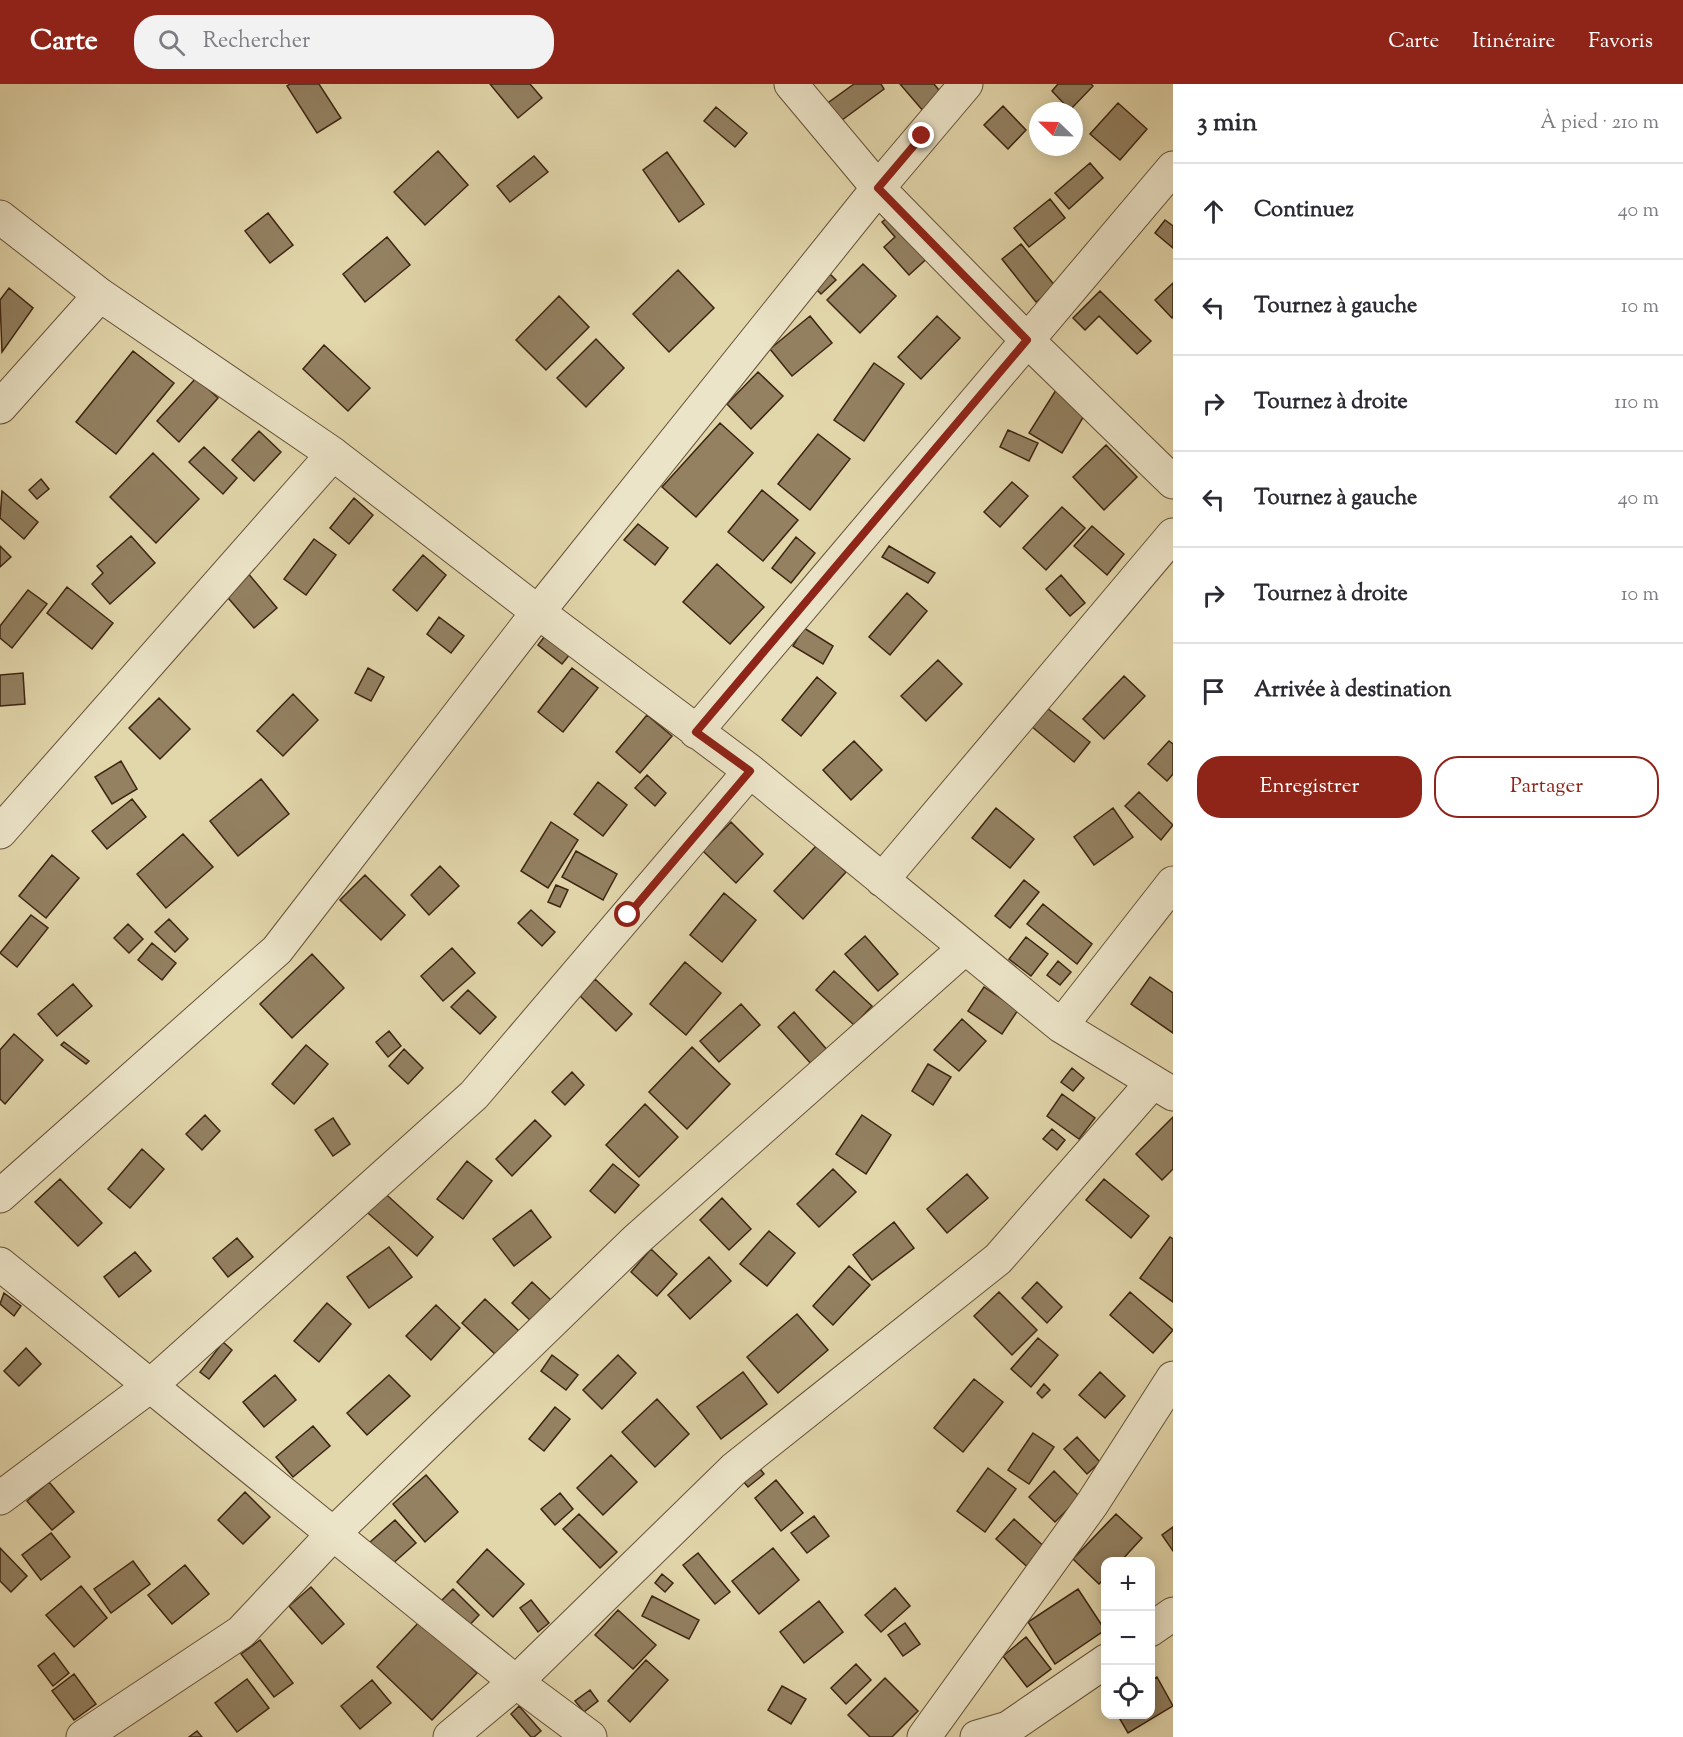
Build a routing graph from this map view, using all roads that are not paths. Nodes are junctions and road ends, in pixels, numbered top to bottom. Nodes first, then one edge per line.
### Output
1 (791, 84) edge
2 (966, 84) edge
3 (1173, 168) edge
4 (878, 188) junction
5 (0, 217) edge
6 (100, 295) junction
7 (1027, 340) junction
8 (0, 407) edge
9 (333, 454) junction
10 (1173, 482) edge
11 (1173, 535) edge
12 (538, 612) junction
13 (696, 732) junction
14 (750, 771) junction
15 (0, 832) edge
16 (882, 880) junction
17 (1173, 883) edge
18 (965, 948) junction
19 (1061, 1026) junction
20 (1163, 1088) edge
21 (0, 1196) edge
22 (0, 1264) edge
23 (1173, 1378) edge
24 (150, 1386) junction
25 (0, 1498) edge
26 (333, 1534) junction
27 (1173, 1614) edge
28 (1155, 1627) edge
29 (1101, 1664) edge
30 (516, 1682) junction
31 (83, 1737) edge
32 (450, 1737) edge
33 (590, 1737) edge
34 (924, 1737) edge
35 (977, 1737) edge

1 - 4 street
2 - 4 street
3 - 7 street
4 - 7 street
4 - 12 street
5 - 6 street
6 - 8 street
6 - 9 street
7 - 10 street
7 - 13 street
9 - 12 street
9 - 15 street
11 - 16 street
12 - 13 street
12 - 21 street
13 - 14 street
14 - 16 street
14 - 24 street
16 - 18 street
17 - 19 street
18 - 19 street
18 - 26 street
19 - 20 street
20 - 30 street
22 - 24 street
23 - 34 street
24 - 25 street
24 - 26 street
26 - 30 street
26 - 31 street
27 - 28 street
29 - 35 street
30 - 32 street
30 - 33 street

